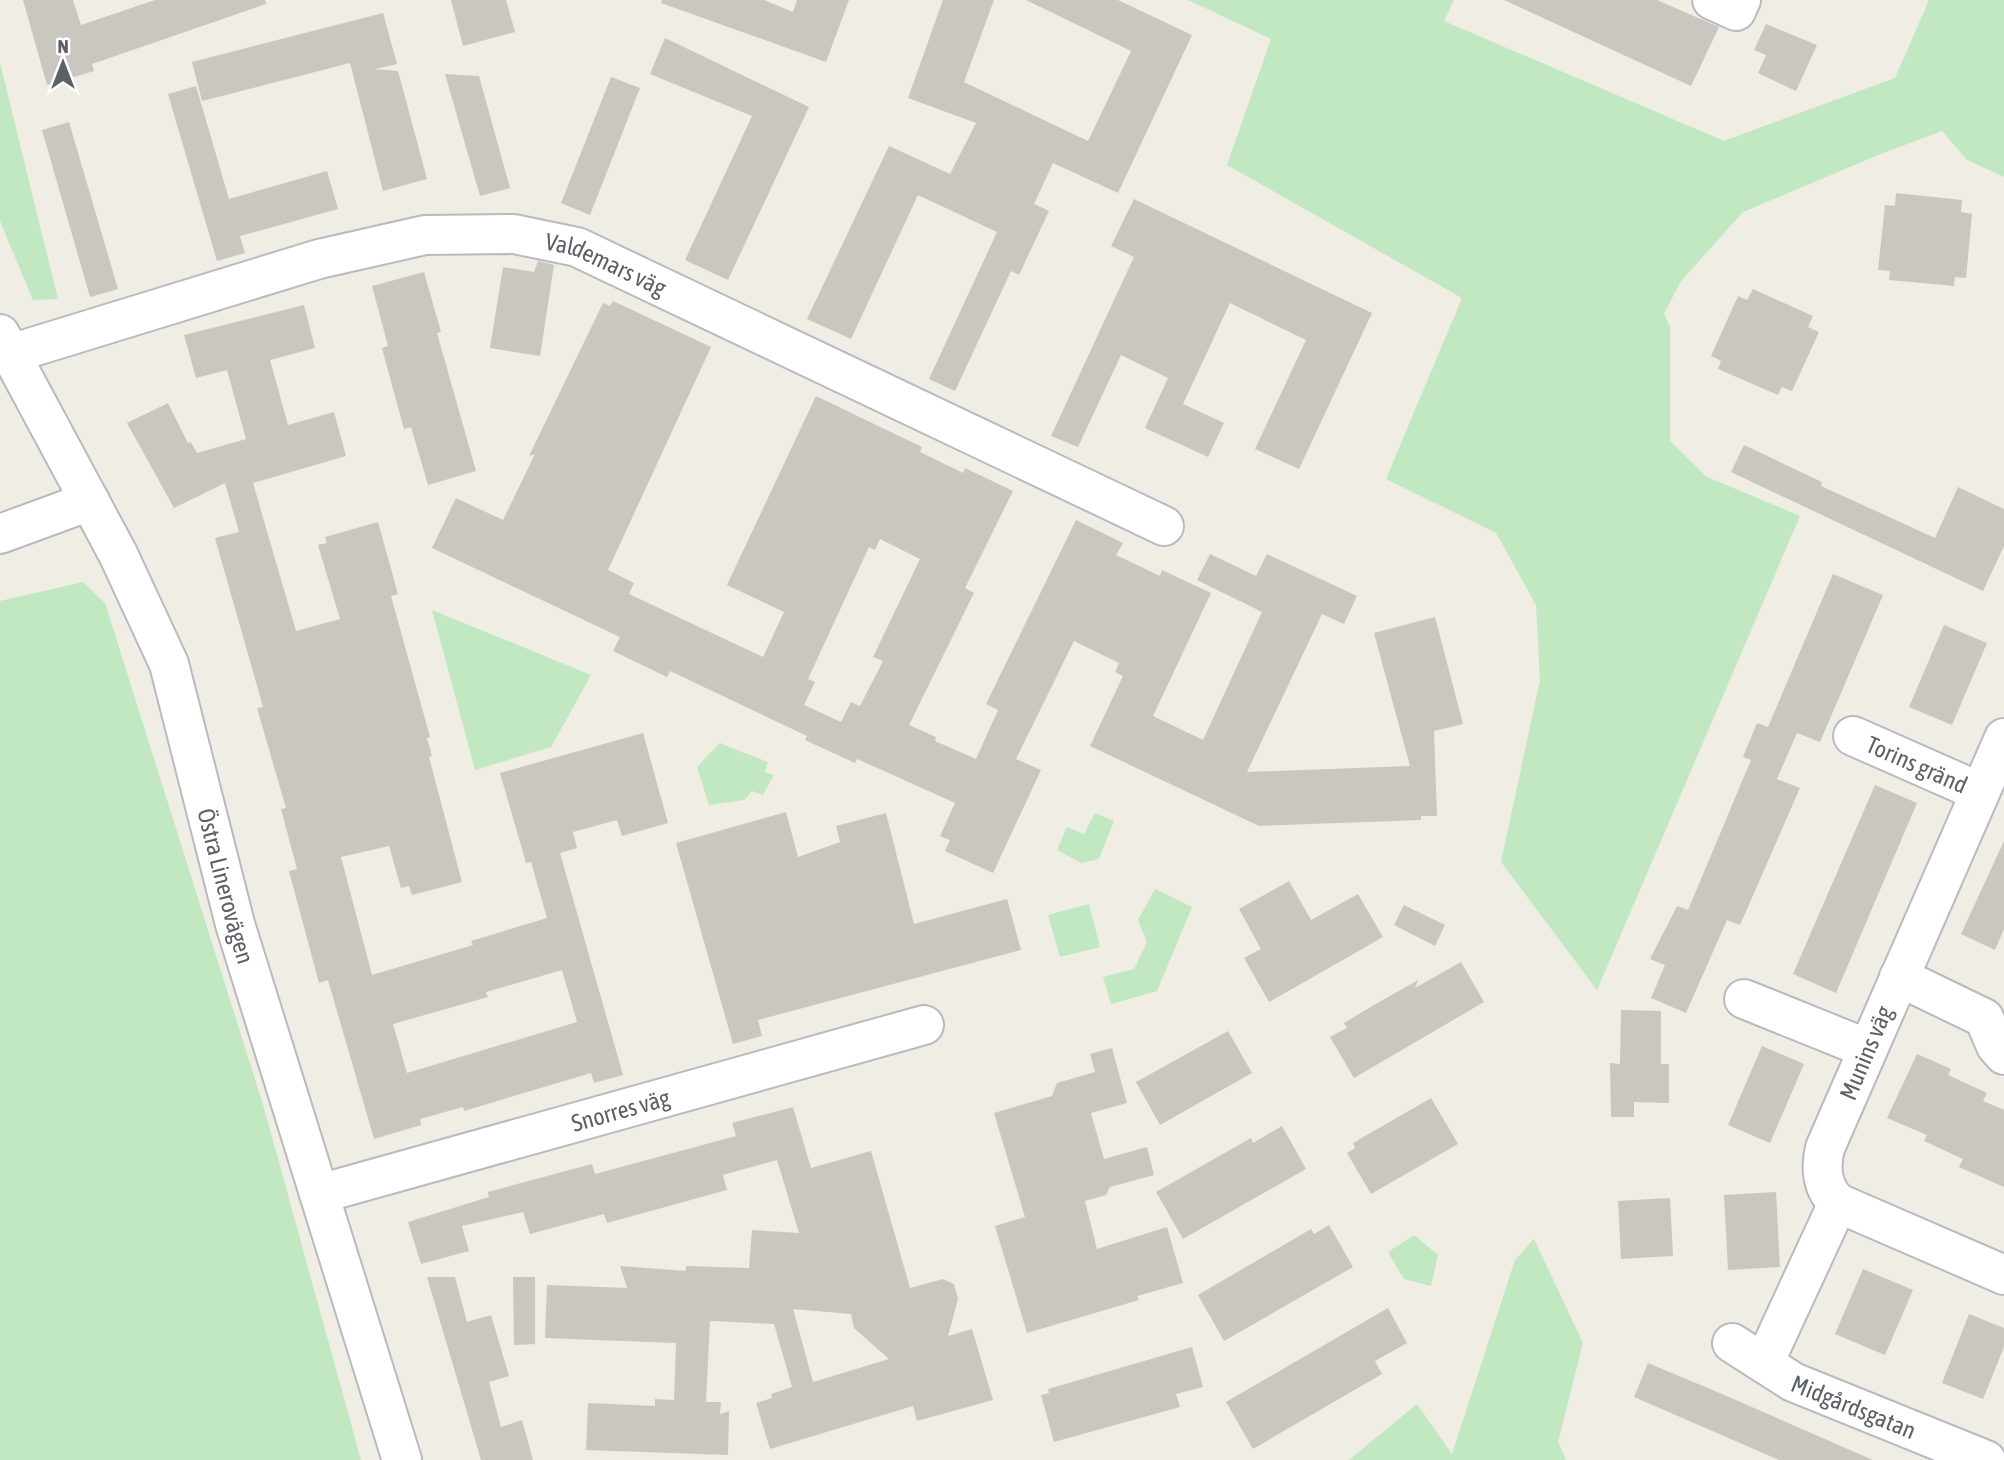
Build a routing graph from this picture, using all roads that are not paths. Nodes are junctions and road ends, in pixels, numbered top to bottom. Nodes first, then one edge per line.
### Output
1 (1712, 0) edge
2 (1741, 0) edge
3 (5, 344) edge
4 (90, 501) junction
5 (1164, 526) dead end
6 (0, 534) edge
7 (1853, 736) dead end
8 (2004, 738) edge
9 (1980, 792) junction
10 (1899, 977) junction
11 (1744, 999) dead end
12 (1994, 1015) edge
13 (924, 1025) dead end
14 (1868, 1049) junction
15 (2004, 1055) edge
16 (319, 1194) junction
17 (1838, 1203) junction
18 (2004, 1275) edge
19 (1732, 1343) dead end
20 (1764, 1363) junction
21 (402, 1460) edge
22 (1986, 1460) edge

1 - 2 street
3 - 4 street, Östra Linerovägen
3 - 5 street, Valdemars väg
4 - 6 street
4 - 16 street, Östra Linerovägen
7 - 9 street, Torins gränd
8 - 9 street, Munins väg
9 - 10 street, Munins väg
10 - 12 street
10 - 14 street, Munins väg
11 - 14 street
12 - 15 street
13 - 16 street, Snorres väg
14 - 17 street, Munins väg
16 - 21 street, Östra Linerovägen
17 - 18 street
17 - 20 street, Midgårdsgatan
19 - 20 street, Midgårdsgatan
20 - 22 street, Midgårdsgatan

